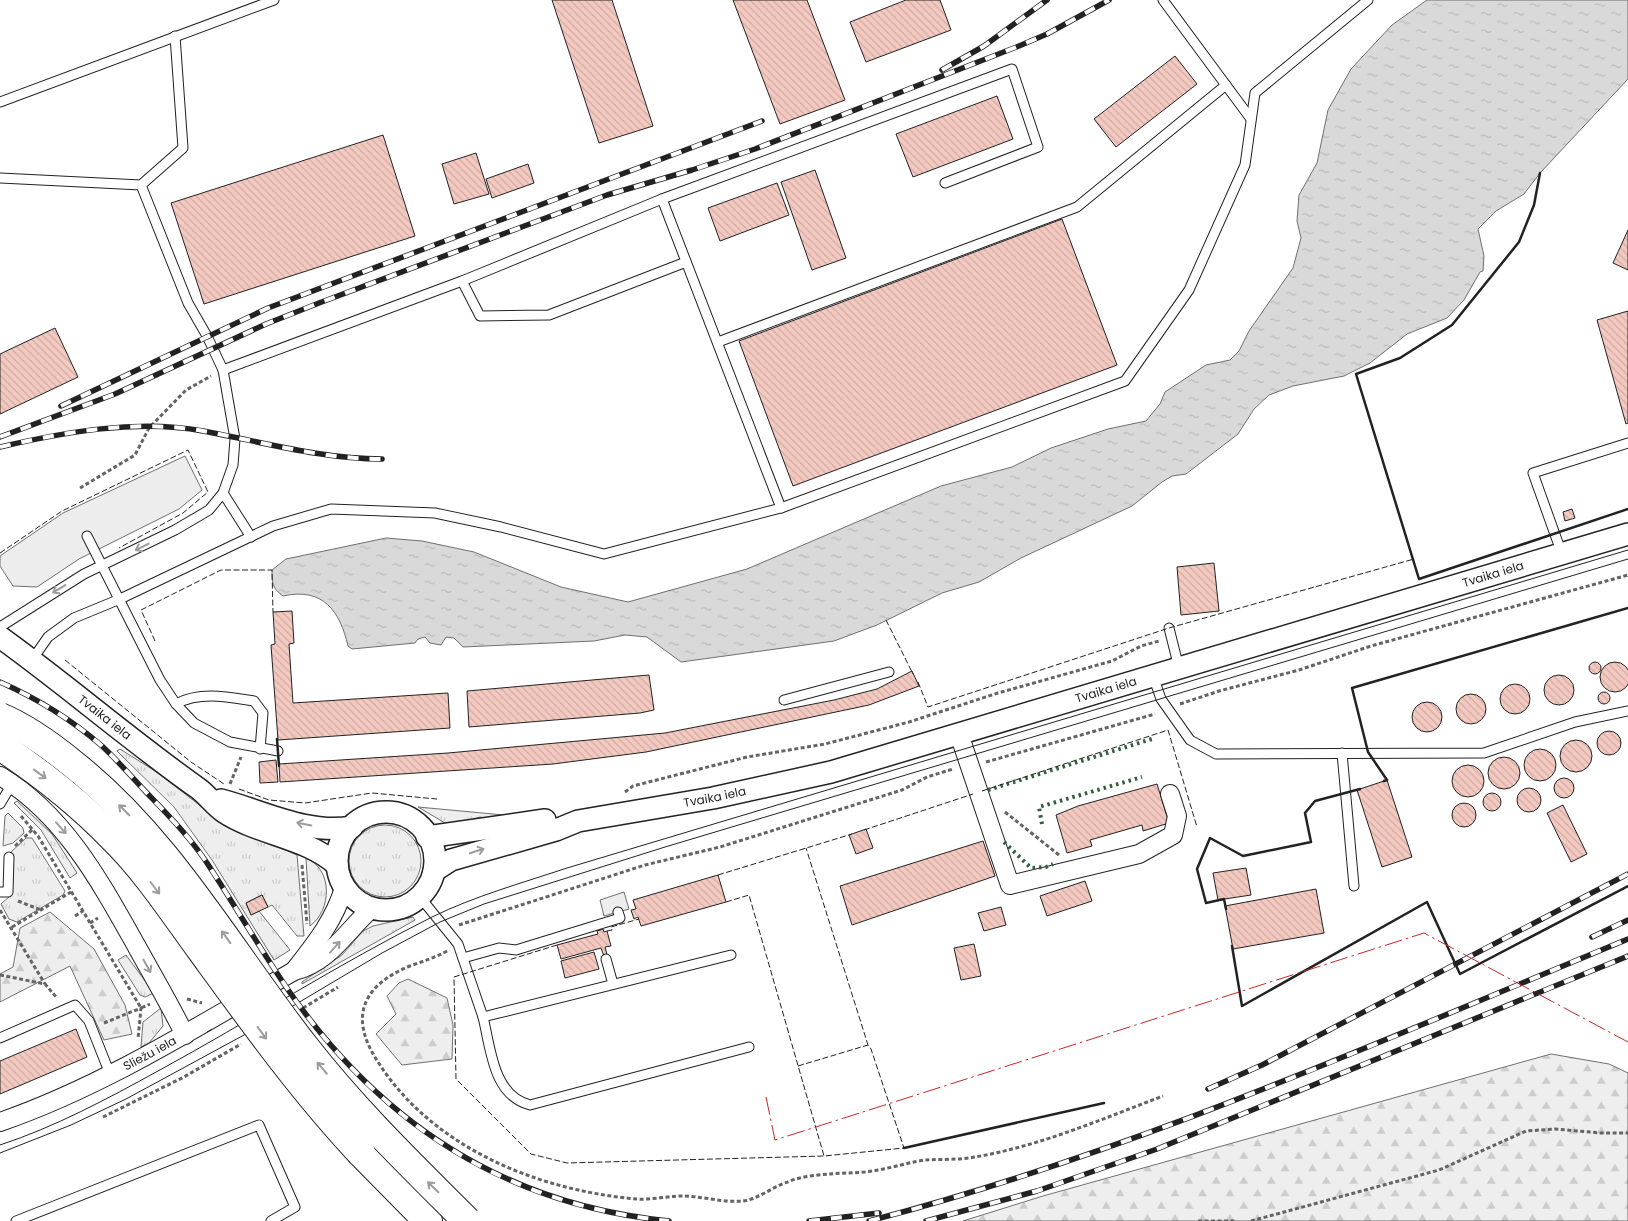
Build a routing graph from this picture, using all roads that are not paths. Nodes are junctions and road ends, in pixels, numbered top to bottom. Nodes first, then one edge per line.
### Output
1 (274, 0) edge
2 (1163, 0) edge
3 (1368, 0) edge
4 (175, 36) junction
5 (1226, 85) junction
6 (0, 102) edge
7 (1251, 119) junction
8 (0, 178) edge
9 (945, 183) dead end
10 (141, 185) junction
11 (662, 199) junction
12 (686, 262) junction
13 (462, 281) junction
14 (718, 342) junction
15 (223, 370) junction
16 (1628, 443) edge
17 (223, 493) junction
18 (781, 508) junction
19 (1628, 534) edge
20 (87, 536) dead end
21 (251, 537) junction
22 (1562, 554) junction
23 (102, 566) junction
24 (120, 599) junction
25 (0, 627) edge
26 (1169, 628) dead end
27 (0, 637) edge
28 (32, 660) junction
29 (1179, 668) junction
30 (889, 672) dead end
31 (1153, 676) junction
32 (784, 700) dead end
33 (176, 704) junction
34 (1628, 711) edge
35 (0, 717) edge
36 (959, 734) junction
37 (0, 746) edge
38 (260, 749) junction
39 (278, 751) dead end
40 (1342, 753) junction
41 (6, 780) edge
42 (218, 794) junction
43 (1170, 794) dead end
44 (1, 803) edge
45 (578, 821) junction
46 (352, 827) junction
47 (427, 837) junction
48 (8, 853) road end
49 (337, 865) junction
50 (434, 871) junction
51 (1354, 886) dead end
52 (344, 888) junction
53 (4, 892) edge
54 (420, 897) junction
55 (372, 908) junction
56 (618, 912) dead end
57 (731, 956) dead end
58 (463, 958) junction
59 (606, 959) dead end
60 (294, 971) junction
61 (613, 984) junction
62 (483, 1017) junction
63 (185, 1034) junction
64 (0, 1038) edge
65 (749, 1047) dead end
66 (110, 1074) junction
67 (0, 1122) edge
68 (16, 1221) edge
69 (271, 1221) edge
70 (428, 1221) edge
71 (468, 1221) edge

1 - 4 lane
2 - 5 lane
3 - 7 lane
4 - 6 lane
4 - 10 lane
5 - 7 lane
5 - 14 lane
7 - 18 lane
8 - 10 lane
9 - 11 lane
10 - 15 lane
11 - 12 lane
11 - 13 lane
12 - 13 lane
12 - 14 lane
13 - 15 lane
14 - 18 lane
15 - 17 lane
16 - 22 lane
17 - 21 lane
17 -> 23 lane
18 - 21 lane
19 - 22 street, Tvaika iela
20 - 23 lane
21 - 24 lane
22 - 29 street, Tvaika iela
23 - 24 lane
23 -> 25 lane
24 - 28 lane
24 - 33 lane
26 - 29 lane
27 - 28 street, Tvaika iela
28 - 42 street, Tvaika iela
29 - 31 street, Tvaika iela
30 - 32 lane
31 - 36 street, Tvaika iela
31 - 40 lane
33 - 38 lane
33 - 38 lane
34 - 40 lane
71 -> 35 main road, bridge
36 - 43 street
36 - 45 street, Tvaika iela
37 -> 70 main road, bridge
38 - 39 lane
40 - 51 lane
41 - 44 lane
41 -> 63 street
46 -> 42 street, Tvaika iela
42 - 49 street, Tvaika iela
45 - 47 street, Tvaika iela
50 -> 45 street, Tvaika iela
46 - 47 street
46 - 49 street
47 - 50 street
48 - 53 lane
49 - 52 street
50 - 54 street
52 - 55 street
52 - 60 street, Sliežu iela
54 - 55 street
54 - 58 lane
60 -> 55 street, Sliežu iela
56 - 58 lane
57 - 61 lane
58 - 62 lane
59 - 61 lane
60 - 63 street, Sliežu iela
61 - 62 lane
62 - 65 lane
63 - 66 street, Sliežu iela
64 - 66 lane
66 - 67 street, Sliežu iela
68 - 69 lane

